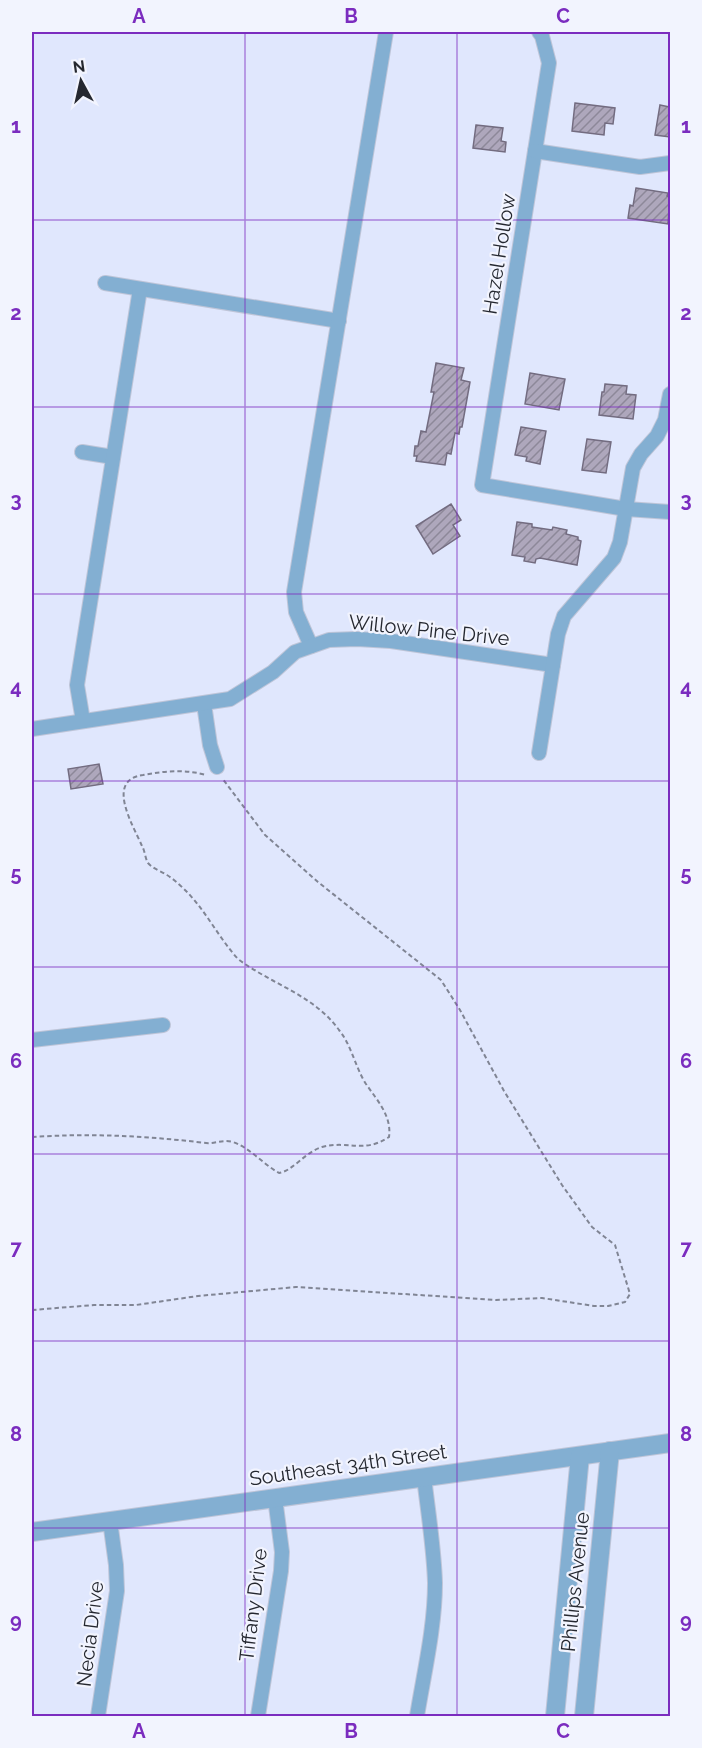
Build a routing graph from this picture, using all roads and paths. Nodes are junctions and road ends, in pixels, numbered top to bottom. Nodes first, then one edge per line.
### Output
1 (386, 32) edge
2 (538, 32) edge
3 (535, 151) junction
4 (670, 163) edge
5 (105, 283) dead end
6 (140, 289) junction
7 (339, 321) junction
8 (670, 394) edge
9 (82, 452) dead end
10 (113, 457) junction
11 (626, 509) junction
12 (670, 512) edge
13 (311, 646) junction
14 (553, 665) junction
15 (204, 704) junction
16 (83, 721) junction
17 (32, 729) edge
18 (539, 753) dead end
19 (217, 767) joint
20 (224, 781) junction
21 (163, 1025) dead end
22 (32, 1040) edge
23 (32, 1137) edge
24 (32, 1310) edge
25 (670, 1443) edge
26 (610, 1452) junction
27 (580, 1456) junction
28 (424, 1477) junction
29 (275, 1498) junction
30 (110, 1521) junction
31 (32, 1532) edge
32 (98, 1716) edge
33 (258, 1716) edge
34 (417, 1716) edge
35 (555, 1716) edge
36 (584, 1716) edge

1 - 7 street
2 - 3 street, Hazel Hollow
3 - 4 street
3 - 11 street, Hazel Hollow
5 - 6 street
6 - 7 street
6 - 10 street
7 - 13 street
8 - 11 street
9 - 10 street
10 - 16 street
11 - 12 street
11 - 14 street
13 - 14 street, Willow Pine Drive
13 - 15 street, Willow Pine Drive
14 - 18 street
15 - 16 street, Willow Pine Drive
15 - 19 street
16 - 17 street, Willow Pine Drive
19 - 20 path
20 - 23 path
20 - 24 path
21 - 22 street
25 - 26 street, Southeast 34th Street
26 - 27 street, Southeast 34th Street
26 - 36 street, Phillips Avenue
27 - 28 street, Southeast 34th Street
27 - 35 street, Phillips Avenue
28 - 29 street, Southeast 34th Street
28 - 34 street
29 - 30 street, Southeast 34th Street
29 - 33 street, Tiffany Drive
30 - 31 street, Southeast 34th Street
30 - 32 street, Necia Drive

